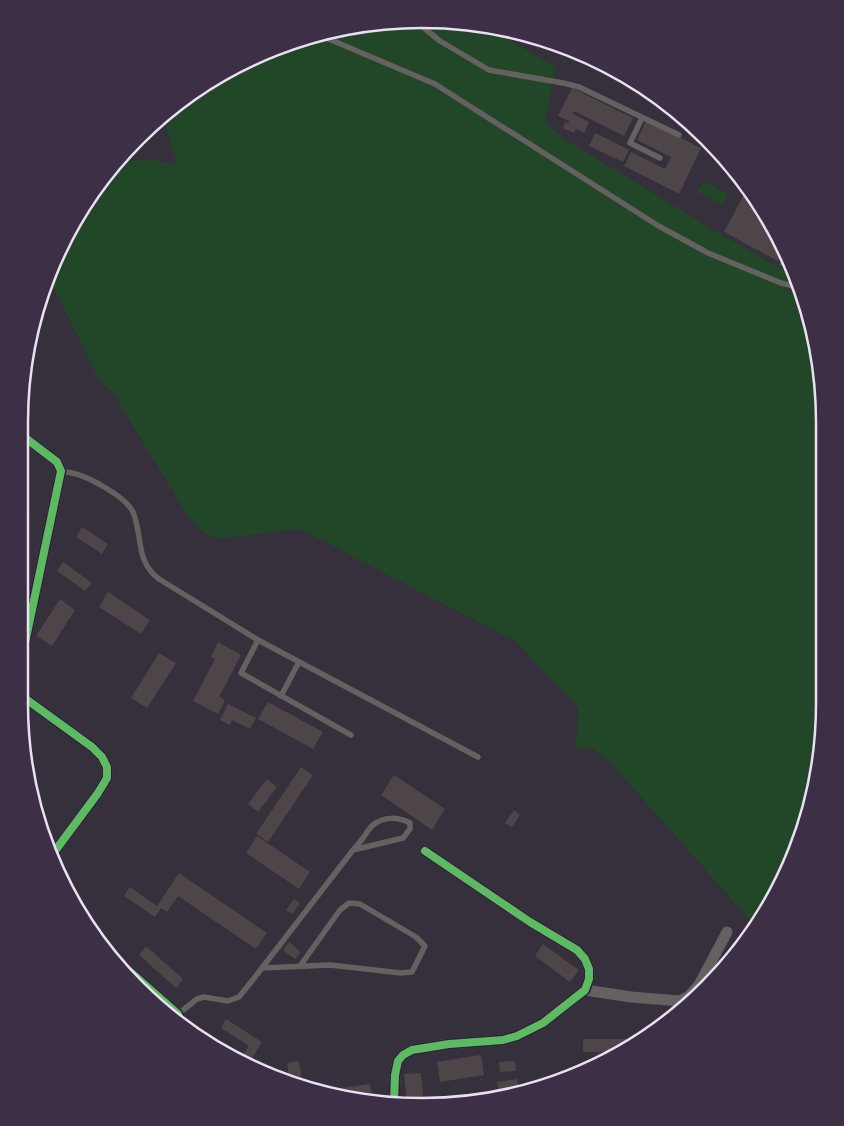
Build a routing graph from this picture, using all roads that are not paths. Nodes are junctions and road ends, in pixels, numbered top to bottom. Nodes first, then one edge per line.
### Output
1 (424, 28) edge
2 (329, 39) edge
3 (642, 118) junction
4 (678, 135) dead end
5 (660, 158) dead end
6 (792, 286) edge
7 (28, 439) edge
8 (61, 471) junction
9 (28, 629) edge
10 (258, 640) junction
11 (299, 662) junction
12 (281, 696) junction
13 (28, 701) edge
14 (351, 735) dead end
15 (478, 757) dead end
16 (56, 849) edge
17 (353, 850) junction
18 (425, 851) dead end
19 (727, 932) dead end
20 (300, 966) junction
21 (262, 968) junction
22 (699, 985) edge
23 (585, 990) junction
24 (685, 998) edge
25 (180, 1016) edge
26 (394, 1098) edge

1 - 3 lane
2 - 6 lane
3 - 4 lane
3 - 5 lane
7 - 8 street
8 - 9 street
8 - 10 lane
10 - 11 lane
10 - 12 lane
11 - 12 lane
11 - 15 lane
12 - 14 lane
13 - 16 street
17 - 17 lane
17 - 21 lane
18 - 23 street
19 - 22 street
20 - 20 lane
20 - 21 lane
21 - 25 lane
23 - 24 street
23 - 26 street

